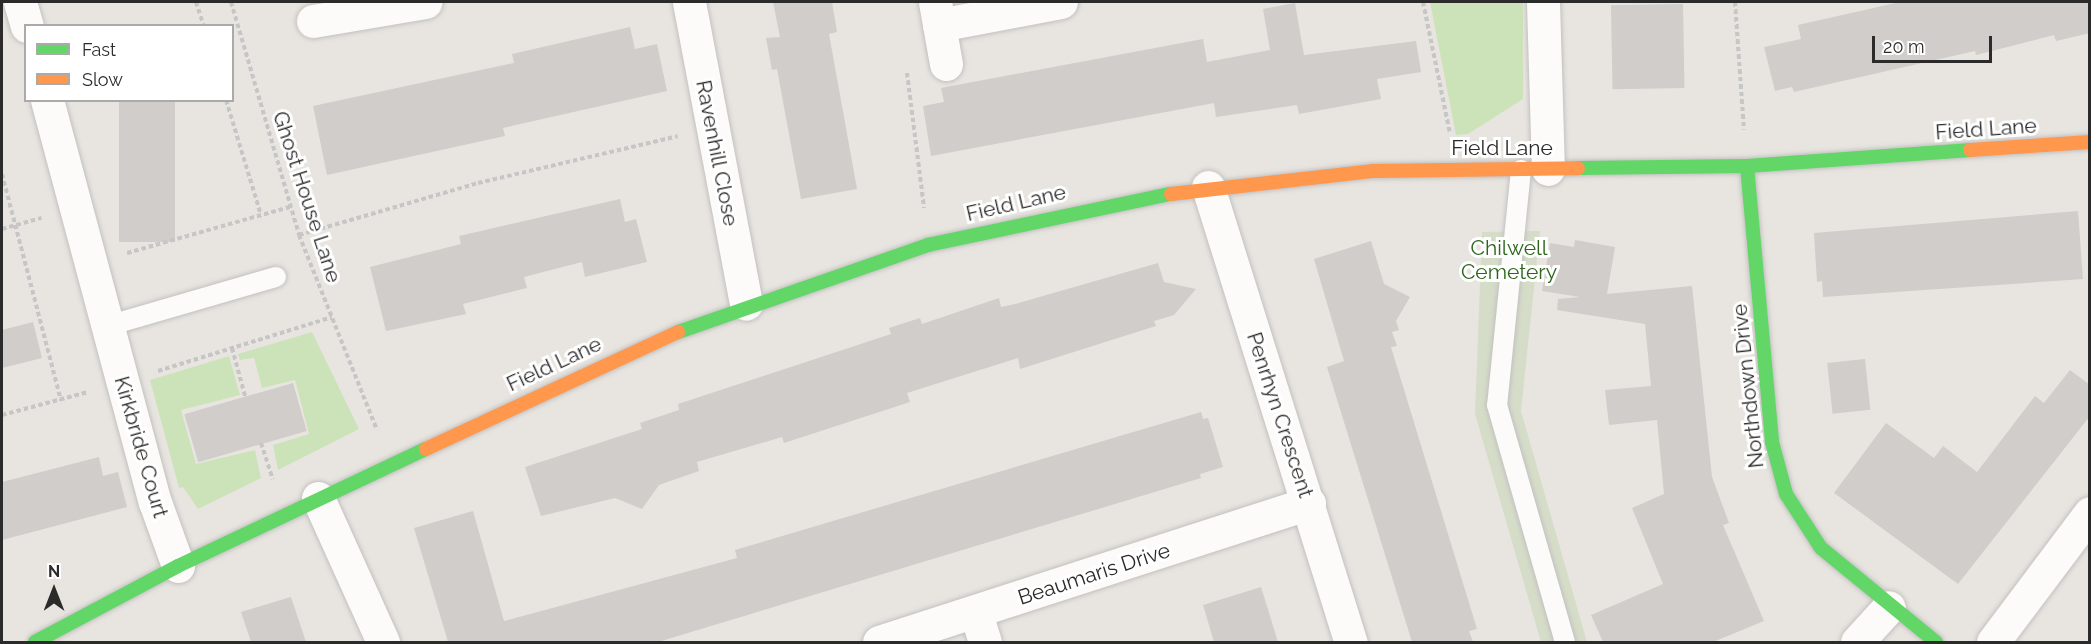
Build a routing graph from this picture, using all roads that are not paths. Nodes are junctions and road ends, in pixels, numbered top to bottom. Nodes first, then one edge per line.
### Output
1 (20, 2) edge
2 (425, 2) edge
3 (689, 2) edge
4 (1061, 2) edge
5 (1543, 2) edge
6 (937, 13) edge
7 (313, 21) dead end
8 (26, 24) edge
9 (946, 64) dead end
10 (48, 102) edge
11 (2090, 142) edge
12 (1747, 166) junction
13 (1535, 169) junction
14 (1208, 188) junction
15 (276, 277) dead end
16 (746, 304) junction
17 (107, 326) junction
18 (318, 498) junction
19 (1309, 503) junction
20 (2090, 513) edge
21 (178, 566) junction
22 (1889, 607) junction
23 (981, 628) edge
24 (35, 642) edge
25 (383, 642) edge
26 (879, 642) edge
27 (1352, 642) edge
28 (1565, 642) edge
29 (1857, 642) edge
30 (1936, 642) edge
31 (1993, 642) edge

1 - 8 street
2 - 7 street
3 - 16 street, Ravenhill Close
4 - 6 street
5 - 13 street
6 - 9 street
10 - 17 street, Kirkbride Court
11 - 12 street, Field Lane
12 - 13 street, Field Lane
12 - 22 street, Northdown Drive
13 - 14 street, Field Lane
13 - 28 lane
14 - 16 street, Field Lane
14 - 19 street, Penrhyn Crescent
15 - 17 lane
16 - 18 street, Field Lane
17 - 21 street, Kirkbride Court
18 - 21 street, Field Lane
18 - 25 street
19 - 23 street, Beaumaris Drive
19 - 27 street, Penrhyn Crescent
20 - 31 street
21 - 24 street, Field Lane
22 - 29 street
22 - 30 street, Northdown Drive
23 - 26 street, Beaumaris Drive

